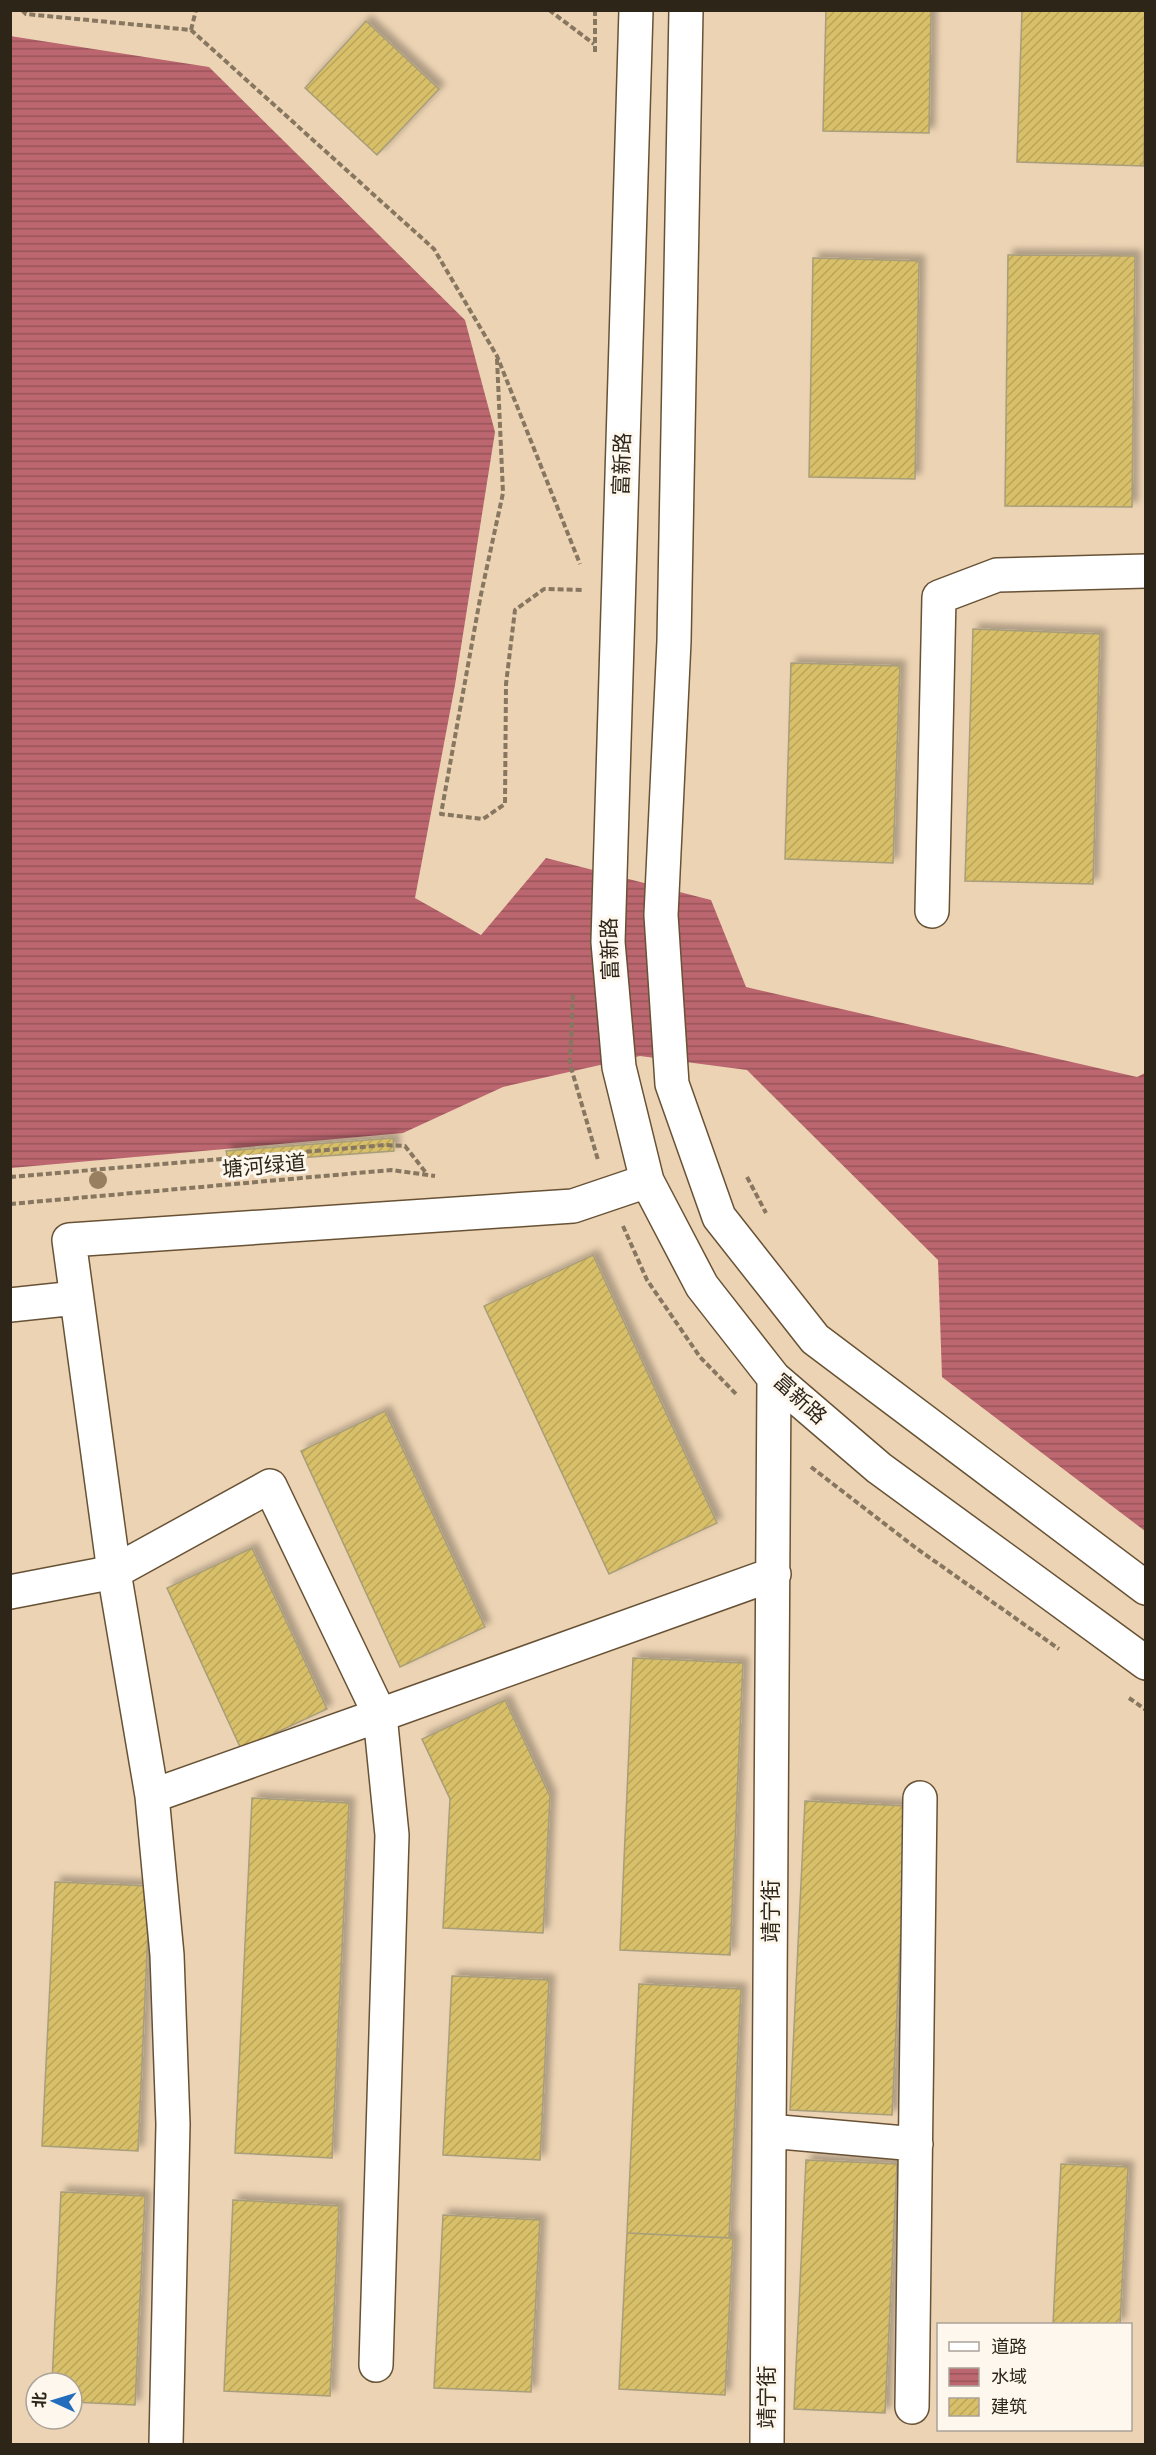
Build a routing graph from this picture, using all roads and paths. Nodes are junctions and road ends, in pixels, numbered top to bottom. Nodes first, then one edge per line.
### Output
1 (196, 10) edge
2 (549, 10) edge
3 (636, 10) edge
4 (686, 10) edge
5 (26, 12) edge
6 (191, 30) junction
7 (595, 44) dead end
8 (497, 356) junction
9 (582, 568) dead end
10 (1146, 571) edge
11 (591, 590) dead end
12 (932, 910) dead end
13 (427, 1175) junction
14 (437, 1176) dead end
15 (746, 1176) dead end
16 (10, 1177) edge
17 (647, 1181) junction
18 (10, 1204) edge
19 (771, 1223) dead end
20 (76, 1299) junction
21 (10, 1305) edge
22 (774, 1378) junction
23 (114, 1572) junction
24 (774, 1574) junction
25 (1146, 1588) edge
26 (10, 1592) edge
27 (1146, 1663) edge
28 (380, 1714) junction
29 (152, 1796) junction
30 (920, 1798) dead end
31 (769, 2131) junction
32 (916, 2144) junction
33 (376, 2366) dead end
34 (912, 2407) dead end
35 (166, 2445) edge
36 (767, 2445) edge

1 - 6 path
2 - 7 path
3 - 17 street, 富新路
4 - 25 street
5 - 6 path
6 - 8 path
8 - 9 path
8 - 11 path
10 - 12 street
13 - 14 path, 塘河绿道
13 - 16 path
13 - 18 path, 塘河绿道
15 - 19 path
17 - 20 street
17 - 22 street, 富新路
20 - 21 street
20 - 23 street
22 - 24 street, 靖宁街
22 - 27 street, 富新路
23 - 26 street
23 - 28 street
23 - 29 street
24 - 28 street
24 - 31 street, 靖宁街
28 - 29 street
28 - 33 street
29 - 35 street
30 - 32 street
31 - 32 street
31 - 36 street, 靖宁街
32 - 34 street

